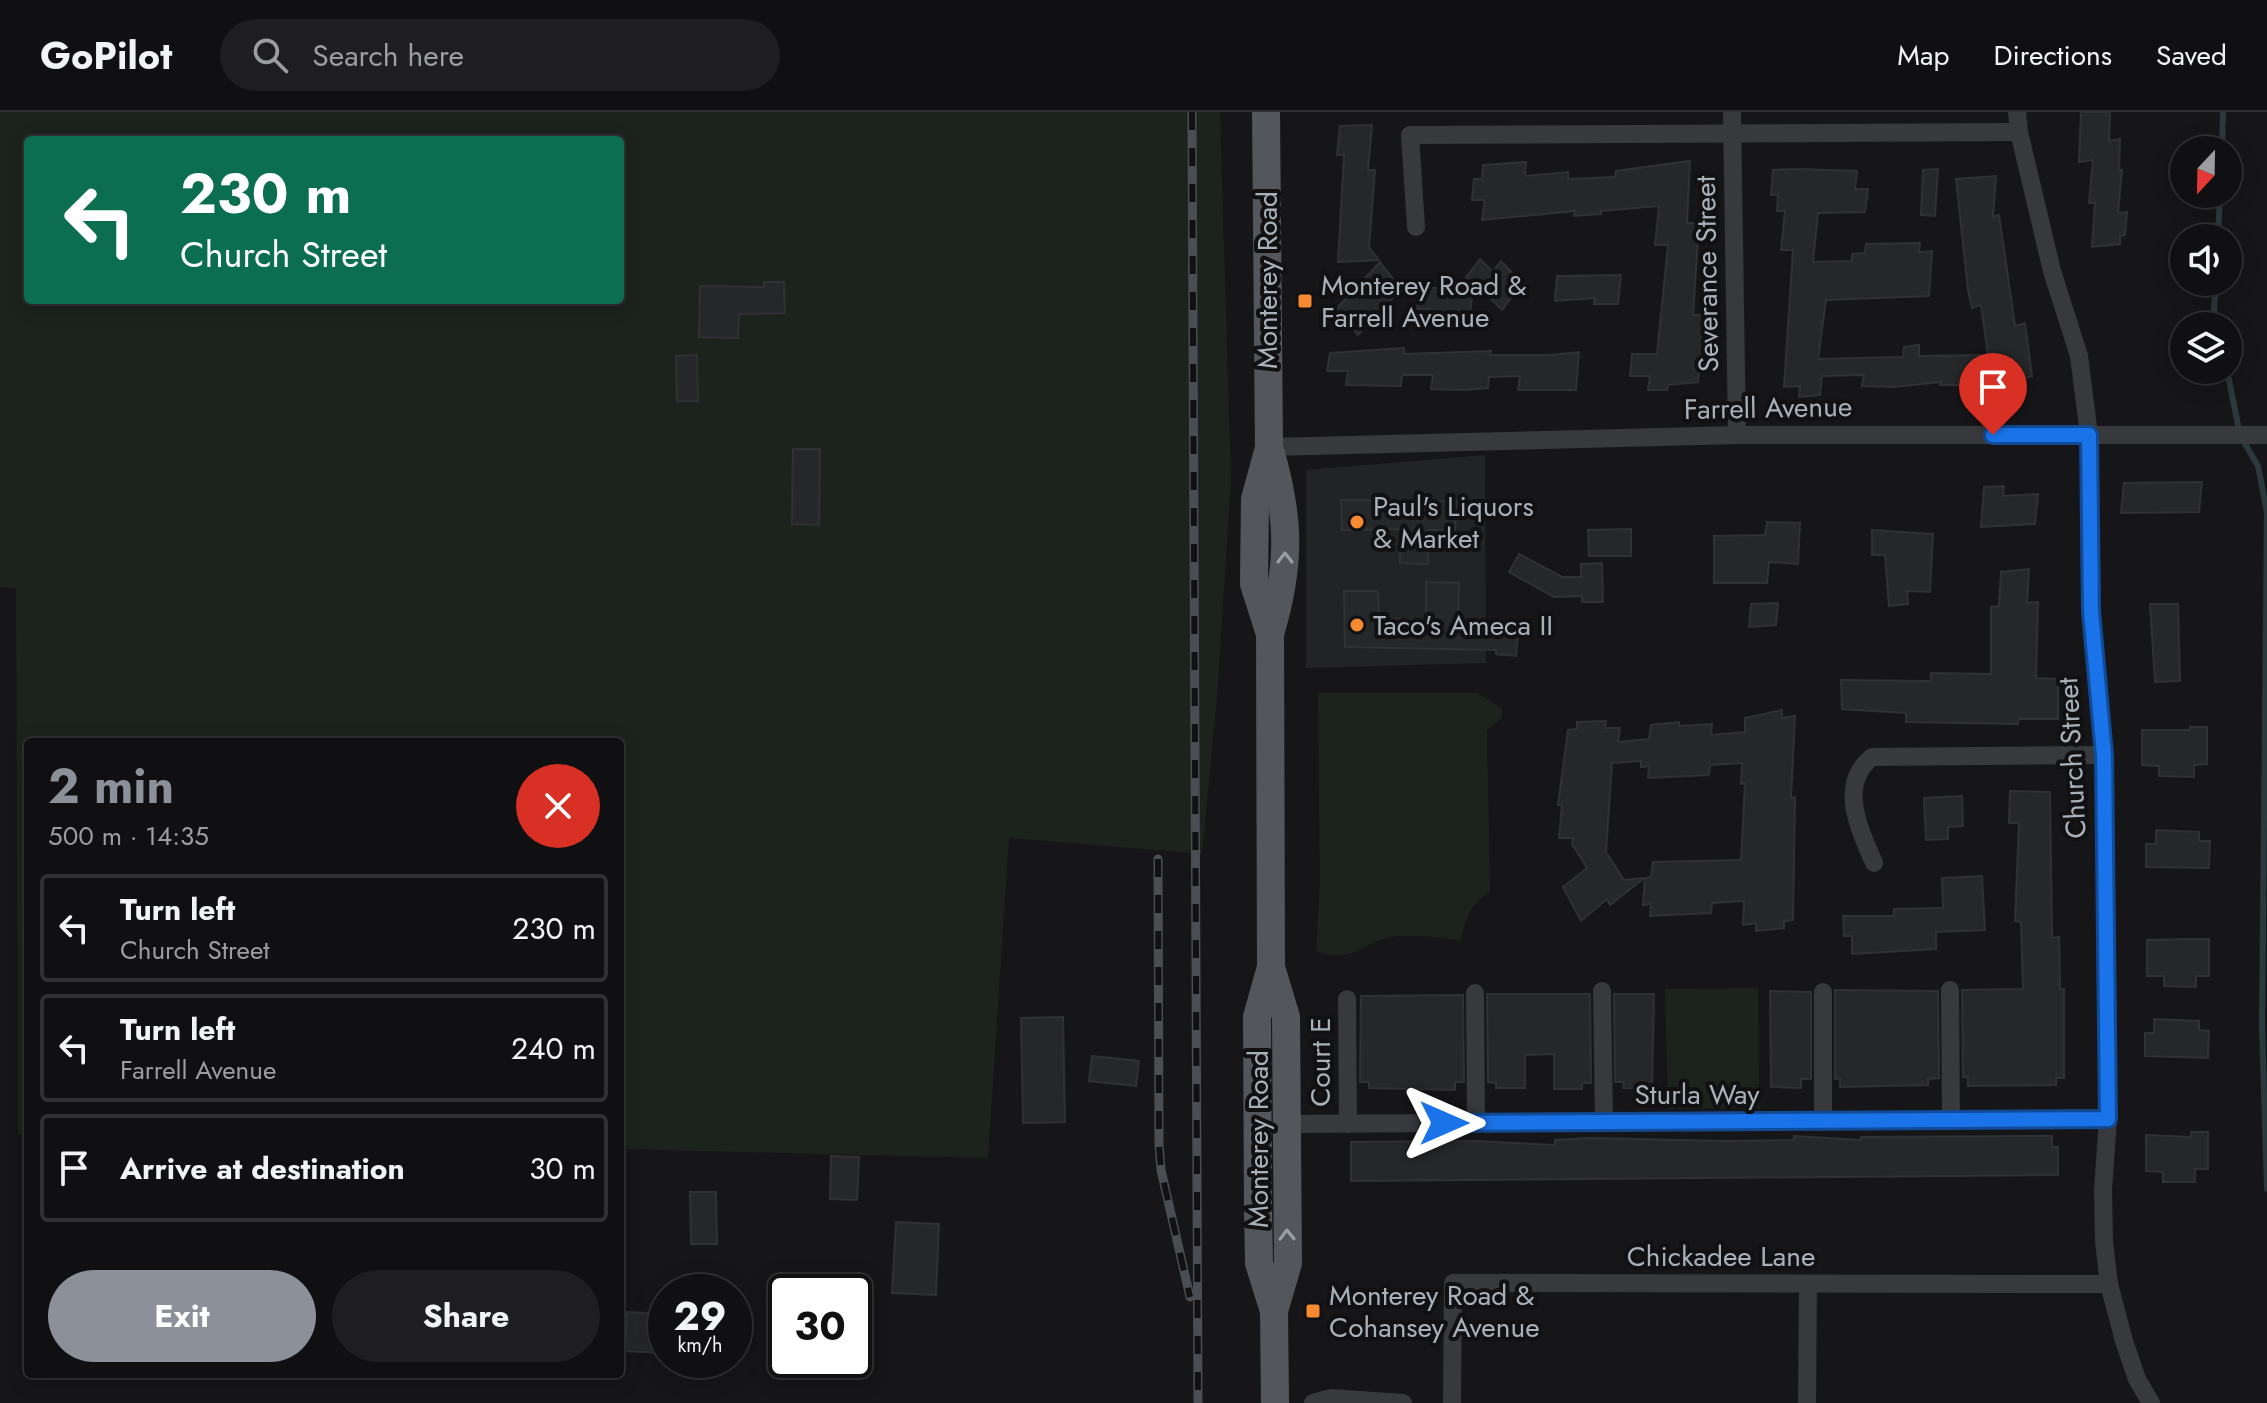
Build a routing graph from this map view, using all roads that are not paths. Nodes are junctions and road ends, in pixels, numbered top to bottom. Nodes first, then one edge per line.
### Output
1 (1266, 112) edge
2 (1732, 112) edge
3 (2017, 112) edge
4 (1733, 131) junction
5 (2019, 132) junction
6 (1416, 227) dead end
7 (1737, 435) junction
8 (2089, 435) junction
9 (2267, 435) edge
10 (1269, 447) junction
11 (2104, 755) junction
12 (1874, 863) dead end
13 (1271, 967) junction
14 (1950, 990) dead end
15 (1602, 991) dead end
16 (1823, 992) dead end
17 (1475, 993) dead end
18 (1347, 999) dead end
19 (2108, 1119) junction
20 (1951, 1120) junction
21 (1823, 1121) junction
22 (1604, 1122) junction
23 (1476, 1123) junction
24 (1286, 1124) junction
25 (1348, 1124) junction
26 (1808, 1284) junction
27 (2109, 1284) junction
28 (1274, 1311) junction
29 (1275, 1403) edge
30 (1313, 1403) edge
31 (1403, 1403) edge
32 (1452, 1403) edge
33 (1807, 1403) edge
34 (2151, 1403) edge

1 - 10 main road, Monterey Road
2 - 4 street, Severance Street
3 - 5 street, Church Street
4 - 5 street
4 - 6 street
4 - 7 street, Severance Street
5 - 8 street, Church Street
7 - 8 street, Farrell Avenue
7 - 10 street, Farrell Avenue
8 - 9 street, Farrell Avenue
8 - 11 street, Church Street
10 - 13 main road, Monterey Road
11 - 12 street
11 - 19 street, Church Street
13 - 24 main road, Monterey Road
13 - 28 main road, Monterey Road
14 - 20 street
15 - 22 street
16 - 21 street
17 - 23 street
18 - 25 street, Court E
19 - 20 street, Sturla Way
19 - 27 street, Church Street
20 - 21 street, Sturla Way
21 - 22 street, Sturla Way
22 - 23 street, Sturla Way
23 - 25 street, Sturla Way
24 - 25 street, Sturla Way
28 -> 24 main road, Monterey Road
26 - 27 street, Chickadee Lane
26 - 32 street, Chickadee Lane
26 - 33 street
27 - 34 street, Church Street
28 - 29 main road, Monterey Road
30 - 31 street

